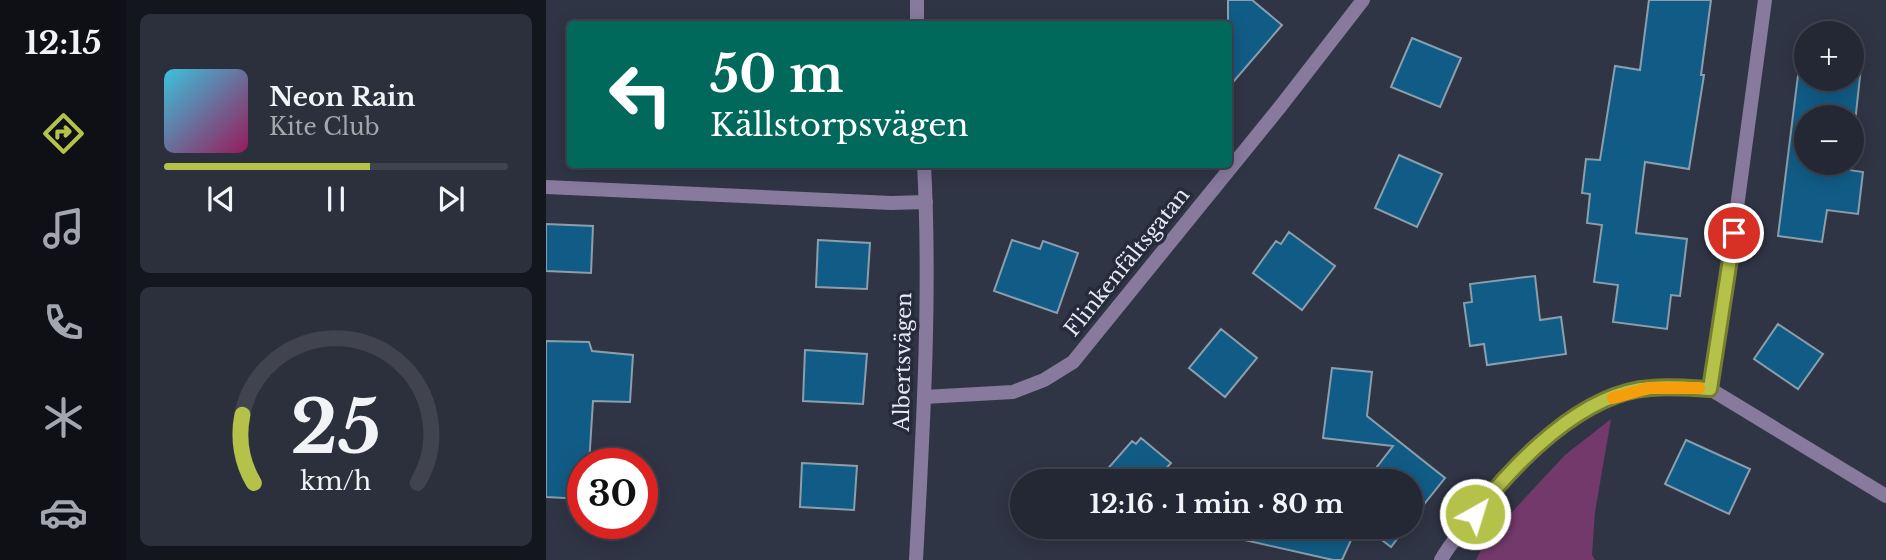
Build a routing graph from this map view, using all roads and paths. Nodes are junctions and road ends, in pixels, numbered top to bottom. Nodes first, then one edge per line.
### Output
1 (917, 0) edge
2 (1363, 0) edge
3 (1765, 0) edge
4 (917, 21) edge
5 (1232, 166) edge
6 (924, 168) edge
7 (1230, 168) edge
8 (546, 187) edge
9 (926, 202) junction
10 (1710, 389) junction
11 (924, 397) junction
12 (1886, 496) edge
13 (916, 560) edge
14 (1441, 560) edge

1 - 4 street
2 - 5 street, Flinkenfältsgatan
3 - 10 street
6 - 9 street, Albertsvägen
7 - 11 street, Flinkenfältsgatan
8 - 9 street
9 - 11 street, Albertsvägen
10 - 12 street
10 - 14 street
11 - 13 street, Albertsvägen

